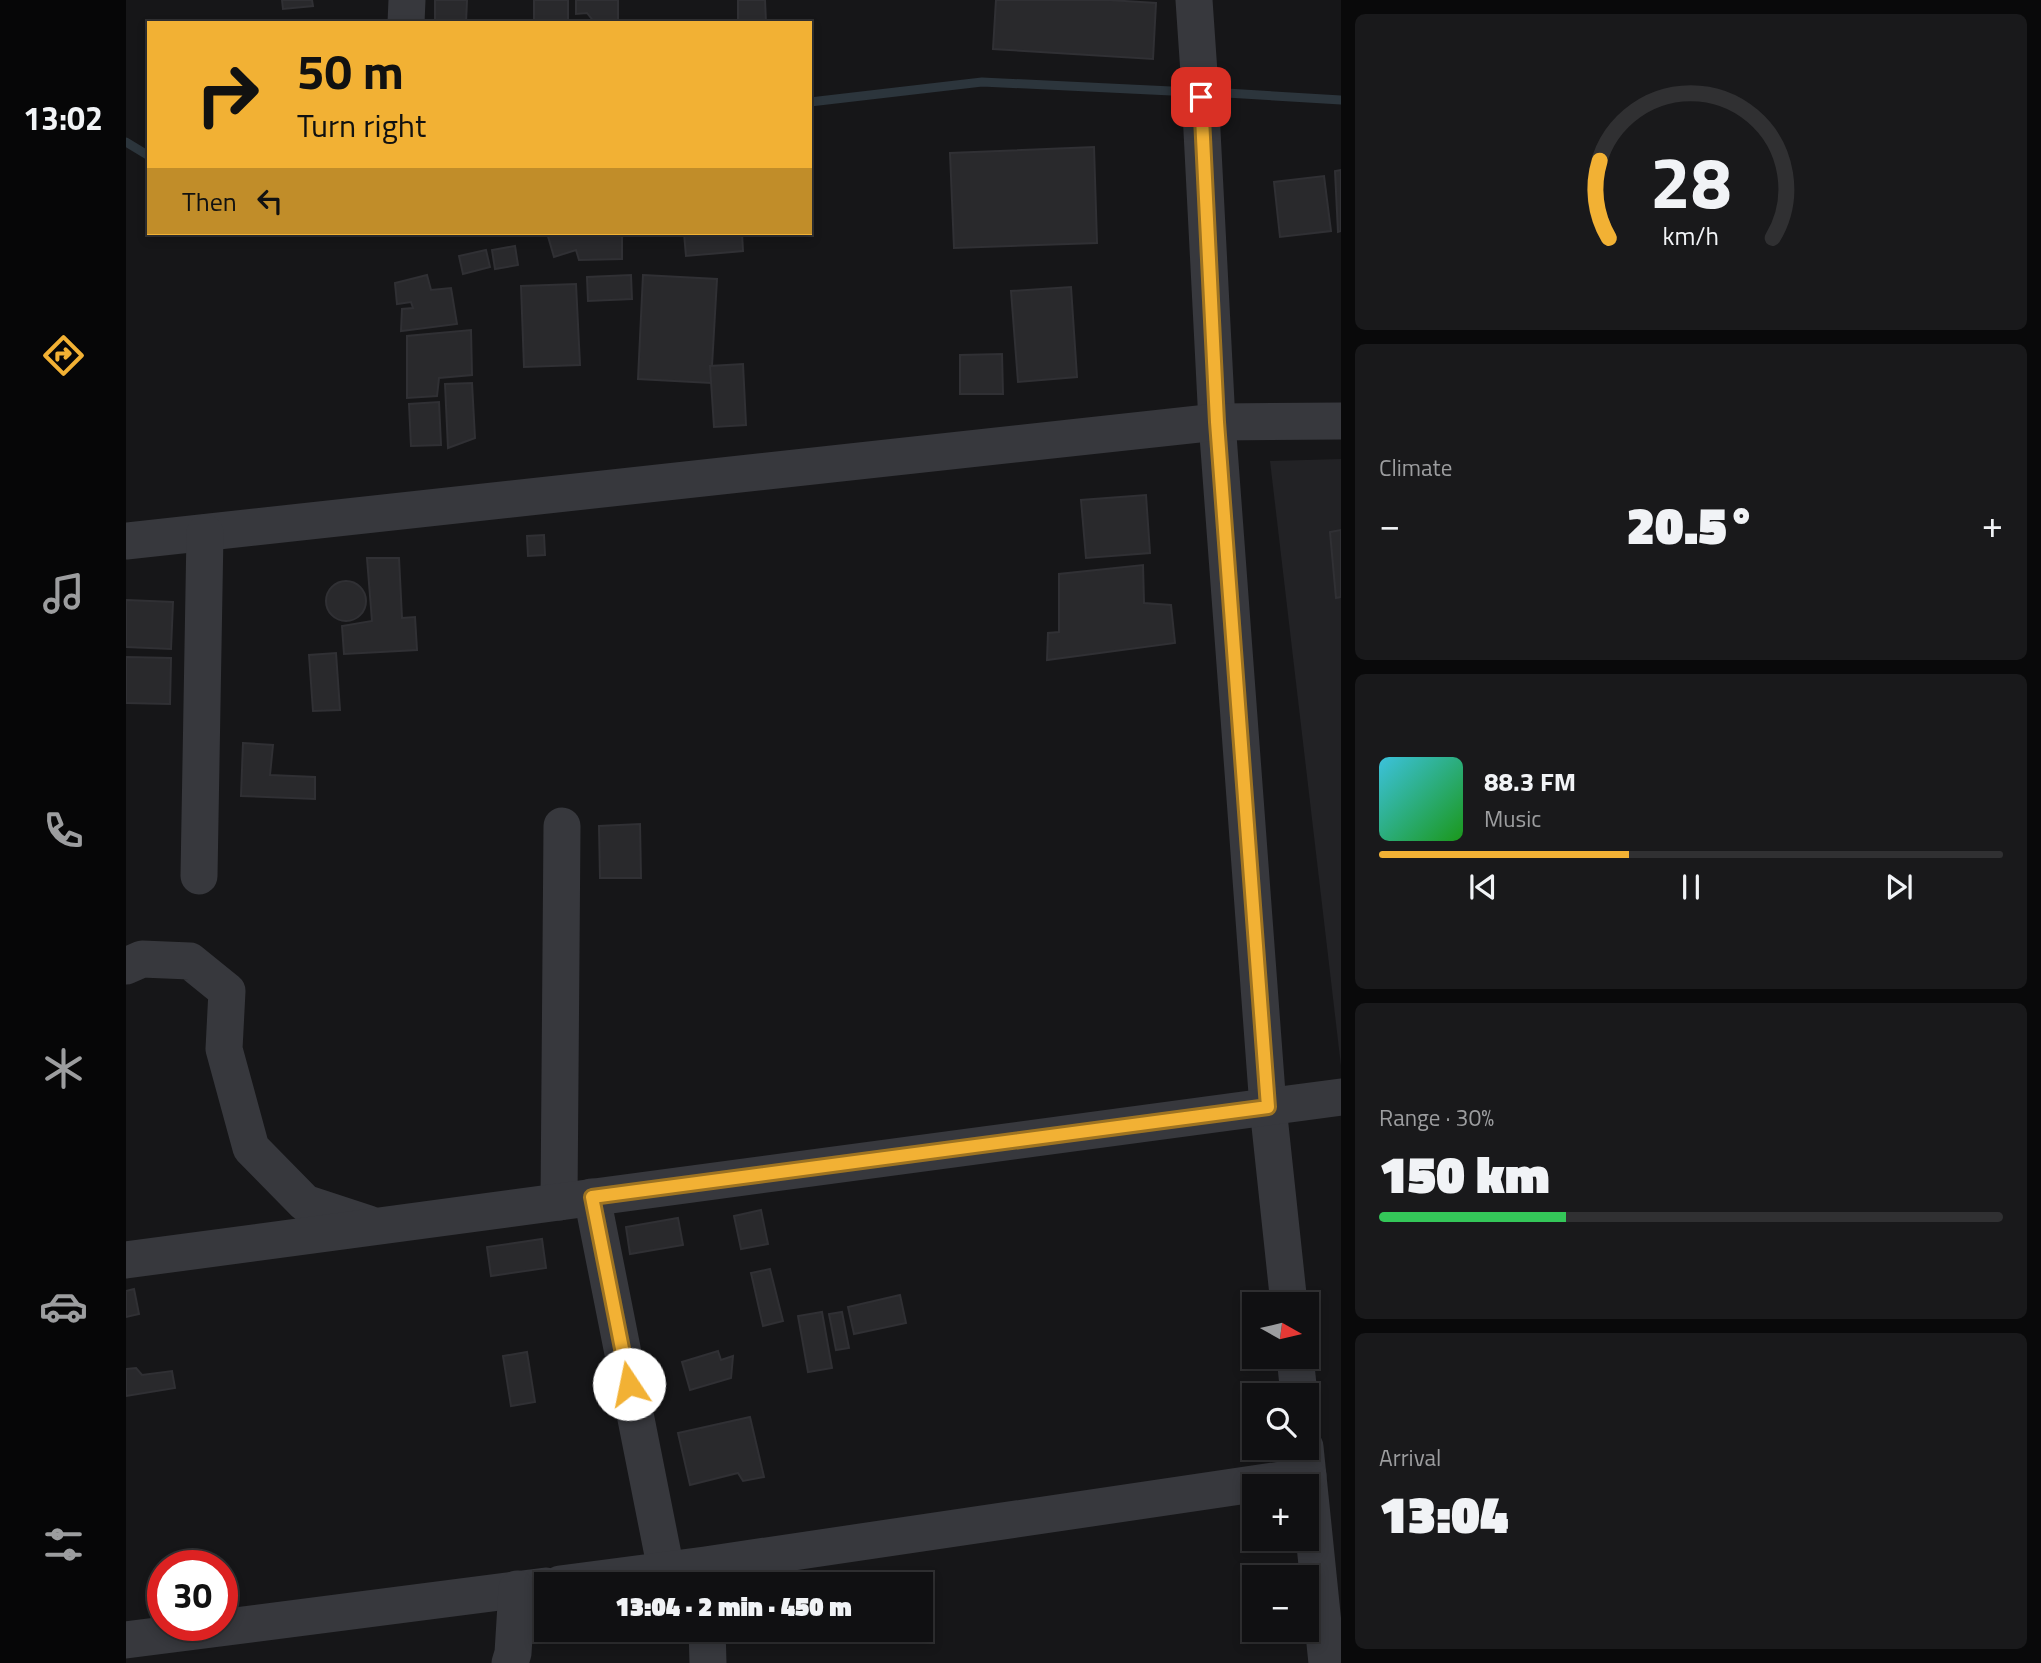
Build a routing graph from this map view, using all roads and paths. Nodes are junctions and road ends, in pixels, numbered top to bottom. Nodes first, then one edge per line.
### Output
1 (407, 0) edge
2 (1194, 0) edge
3 (406, 21) edge
4 (1341, 421) edge
5 (1217, 422) junction
6 (205, 533) junction
7 (126, 541) edge
8 (562, 825) dead end
9 (199, 876) dead end
10 (126, 966) edge
11 (1341, 1097) edge
12 (1268, 1107) junction
13 (576, 1200) junction
14 (376, 1227) junction
15 (126, 1260) edge
16 (1288, 1292) edge
17 (1307, 1462) edge
18 (666, 1570) junction
19 (651, 1572) edge
20 (686, 1572) edge
21 (716, 1572) edge
22 (532, 1587) edge
23 (126, 1640) edge
24 (707, 1642) edge
25 (510, 1663) edge
26 (708, 1663) edge
27 (1327, 1663) edge

1 - 3 street
2 - 5 street
4 - 5 street
5 - 6 street
5 - 12 street
6 - 7 street
6 - 9 street
8 - 13 street
10 - 14 street
11 - 12 street
12 - 13 street
12 - 16 street
13 - 14 street
13 - 18 street
14 - 15 street
17 - 21 street
17 - 27 street
18 - 19 street
18 - 20 street
22 - 23 street
22 - 25 street
24 - 26 street

